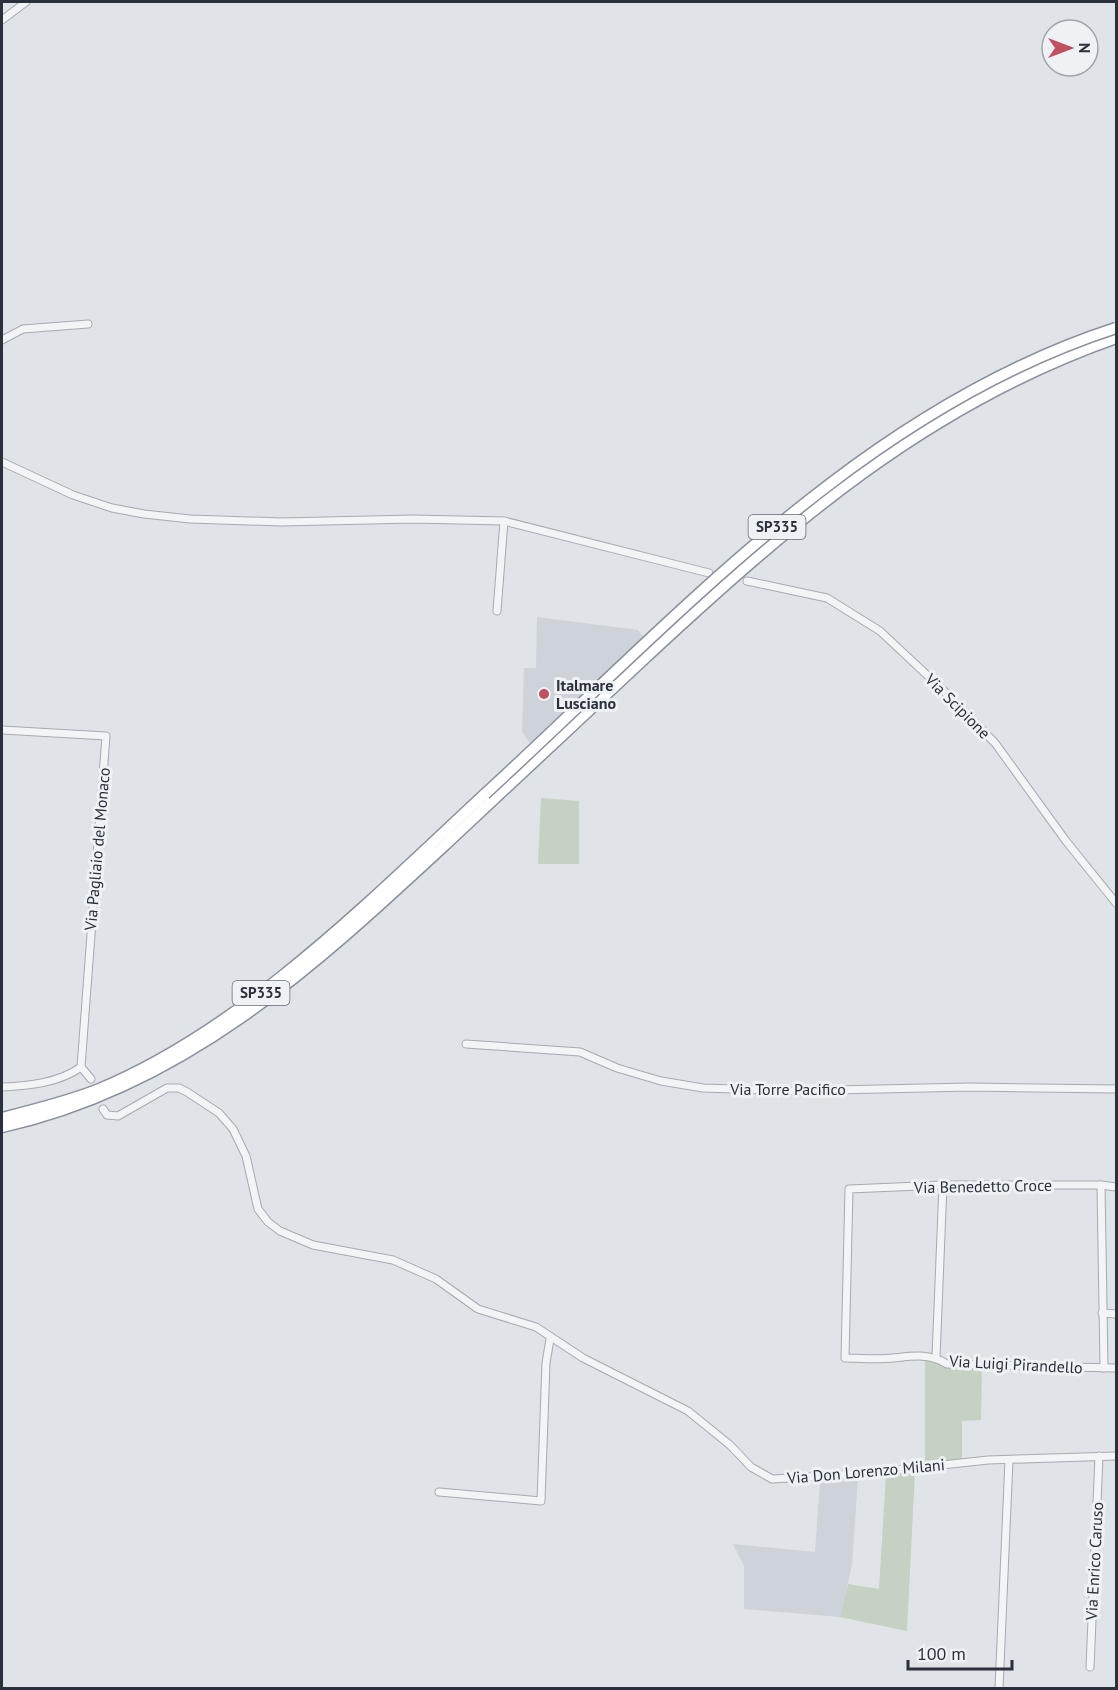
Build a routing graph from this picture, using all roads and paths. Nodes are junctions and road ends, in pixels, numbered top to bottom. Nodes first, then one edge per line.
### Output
1 (26, 2) edge
2 (2, 20) edge
3 (88, 324) dead end
4 (1116, 328) edge
5 (1116, 338) edge
6 (2, 340) edge
7 (2, 462) edge
8 (504, 521) junction
9 (710, 573) dead end
10 (747, 581) dead end
11 (497, 611) dead end
12 (2, 730) edge
13 (480, 807) junction
14 (1116, 903) edge
15 (466, 1044) dead end
16 (81, 1066) junction
17 (90, 1079) dead end
18 (2, 1087) edge
19 (1116, 1089) edge
20 (103, 1109) dead end
21 (2, 1118) edge
22 (2, 1127) edge
23 (943, 1185) junction
24 (1101, 1185) junction
25 (1116, 1187) edge
26 (1102, 1313) junction
27 (1116, 1314) edge
28 (550, 1339) junction
29 (936, 1357) junction
30 (845, 1358) joint
31 (1104, 1368) junction
32 (1116, 1368) edge
33 (1099, 1456) junction
34 (1116, 1456) edge
35 (1009, 1460) junction
36 (438, 1492) dead end
37 (1090, 1666) dead end
38 (999, 1689) edge

1 - 2 street
3 - 6 street
4 - 13 highway, SP335, bridge
5 - 13 highway, SP335
7 - 8 street
8 - 9 street
8 - 11 street
10 - 14 street, Via Scipione
12 - 16 street, Via Pagliaio del Monaco
13 - 21 highway, SP335
13 - 22 highway, SP335
15 - 19 street, Via Torre Pacifico
16 - 17 street
16 - 18 street
20 - 28 street, Via Don Lorenzo Milani
23 - 24 street, Via Benedetto Croce
23 - 29 street
23 - 30 street, Via Benedetto Croce
24 - 25 street, Via Benedetto Croce
24 - 26 street
26 - 27 street
26 - 31 street
28 - 35 street, Via Don Lorenzo Milani
28 - 36 street
29 - 30 street, Via Luigi Pirandello
29 - 31 street, Via Luigi Pirandello
31 - 32 street, Via Luigi Pirandello
33 - 34 street, Via Don Lorenzo Milani
33 - 35 street, Via Don Lorenzo Milani
33 - 37 street, Via Enrico Caruso
35 - 38 street

